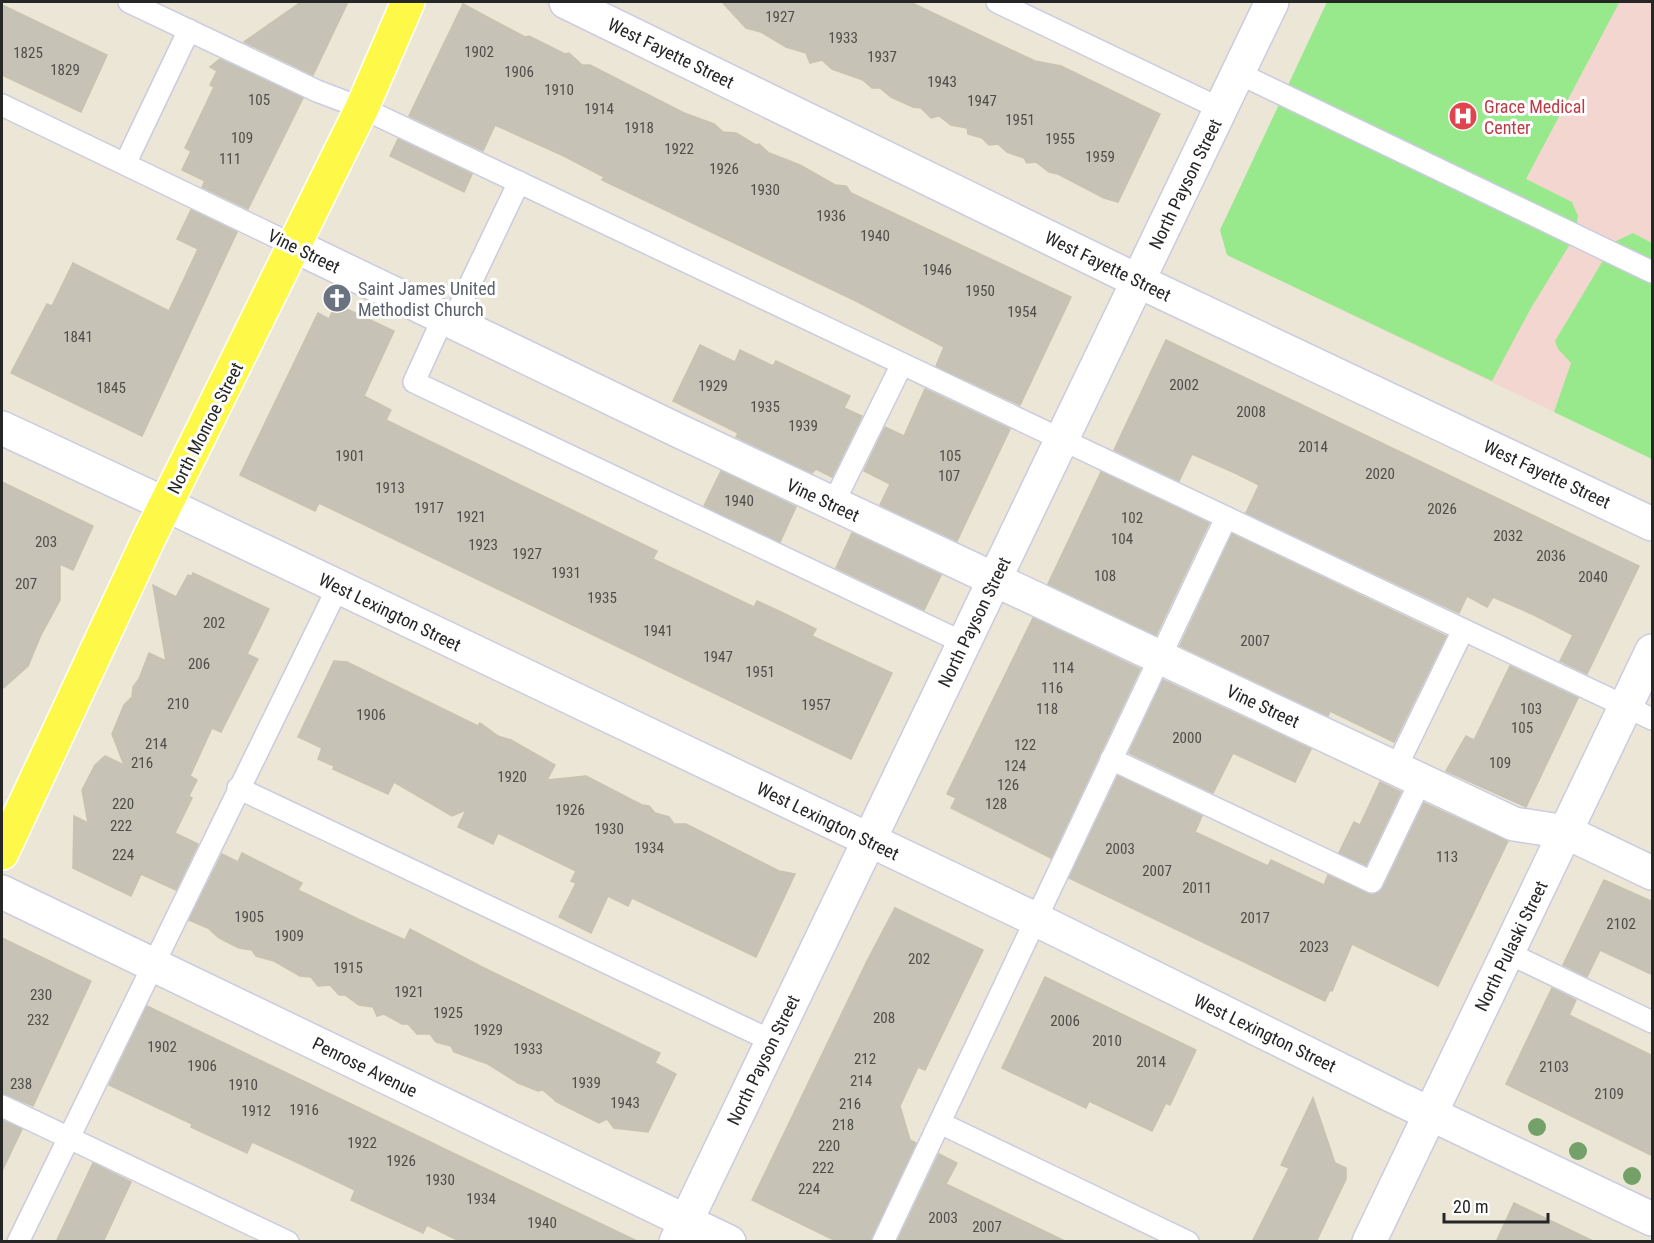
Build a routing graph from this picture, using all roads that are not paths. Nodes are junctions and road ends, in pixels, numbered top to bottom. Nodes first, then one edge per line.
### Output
1 (129, 2) edge
2 (408, 2) edge
3 (566, 2) edge
4 (997, 2) edge
5 (1272, 2) edge
6 (189, 30) junction
7 (1238, 73) junction
8 (2, 105) edge
9 (362, 108) junction
10 (1221, 109) junction
11 (125, 164) junction
12 (519, 182) junction
13 (295, 246) junction
14 (1653, 272) edge
15 (1138, 281) junction
16 (447, 320) junction
17 (902, 364) junction
18 (2, 428) edge
19 (1062, 439) junction
20 (833, 504) junction
21 (167, 505) junction
22 (1226, 518) junction
23 (1653, 524) edge
24 (994, 580) junction
25 (338, 587) junction
26 (1463, 630) junction
27 (964, 643) junction
28 (1653, 651) edge
29 (1160, 658) junction
30 (1639, 713) edge
31 (1111, 759) junction
32 (1409, 774) junction
33 (238, 788) junction
34 (1566, 832) junction
35 (869, 841) junction
36 (2, 853) edge
37 (1653, 873) edge
38 (2, 892) edge
39 (1035, 920) junction
40 (1508, 953) junction
41 (154, 965) junction
42 (1653, 1022) edge
43 (772, 1041) junction
44 (2, 1106) edge
45 (1430, 1114) junction
46 (940, 1124) junction
47 (69, 1138) junction
48 (1653, 1219) edge
49 (681, 1231) edge
50 (18, 1242) edge
51 (288, 1242) edge
52 (729, 1242) edge
53 (883, 1242) edge
54 (1188, 1242) edge
55 (1369, 1242) edge

1 - 6 lane
2 - 9 main road, North Monroe Street
3 - 15 street, West Fayette Street
4 - 10 lane
5 - 7 street, North Payson Street
6 - 9 lane
6 - 11 lane
7 - 10 street, North Payson Street
7 - 14 lane
8 - 11 lane, Vine Street
9 - 12 lane
9 - 13 main road, North Monroe Street
10 - 15 street, North Payson Street
11 - 13 lane, Vine Street
12 - 16 lane
12 - 17 lane
13 - 16 street, Vine Street
13 - 21 main road, North Monroe Street
15 - 19 street, North Payson Street
15 - 23 street, West Fayette Street
16 - 20 street, Vine Street
16 - 27 lane
17 - 19 lane
17 - 20 lane
18 - 21 street, West Lexington Street
19 - 22 lane
19 - 24 street, North Payson Street
20 - 24 street, Vine Street
21 - 25 street, West Lexington Street
21 - 36 main road, North Monroe Street
22 - 26 lane
22 - 29 lane
24 - 27 street, North Payson Street
24 - 29 street, Vine Street
25 - 33 lane
25 - 35 street, West Lexington Street
26 - 30 lane
26 - 32 lane
27 - 35 street, North Payson Street
28 - 30 street, North Pulaski Street
29 - 31 lane
29 - 32 street, Vine Street
30 - 34 street, North Pulaski Street
31 - 32 lane
31 - 39 lane
32 - 34 street, Vine Street
33 - 41 lane
33 - 43 lane
34 - 37 street, Vine Street
34 - 40 street, North Pulaski Street
35 - 39 street, West Lexington Street
35 - 43 street, North Payson Street
38 - 41 street, Penrose Avenue
39 - 45 street, West Lexington Street
39 - 46 lane
40 - 42 lane
40 - 45 street, North Pulaski Street
41 - 47 lane
41 - 49 street, Penrose Avenue
43 - 49 street, North Payson Street
44 - 47 lane
45 - 48 street, West Lexington Street
45 - 55 street, North Pulaski Street
46 - 53 lane
46 - 54 lane
47 - 50 lane
47 - 51 lane
49 - 52 street, Penrose Avenue

